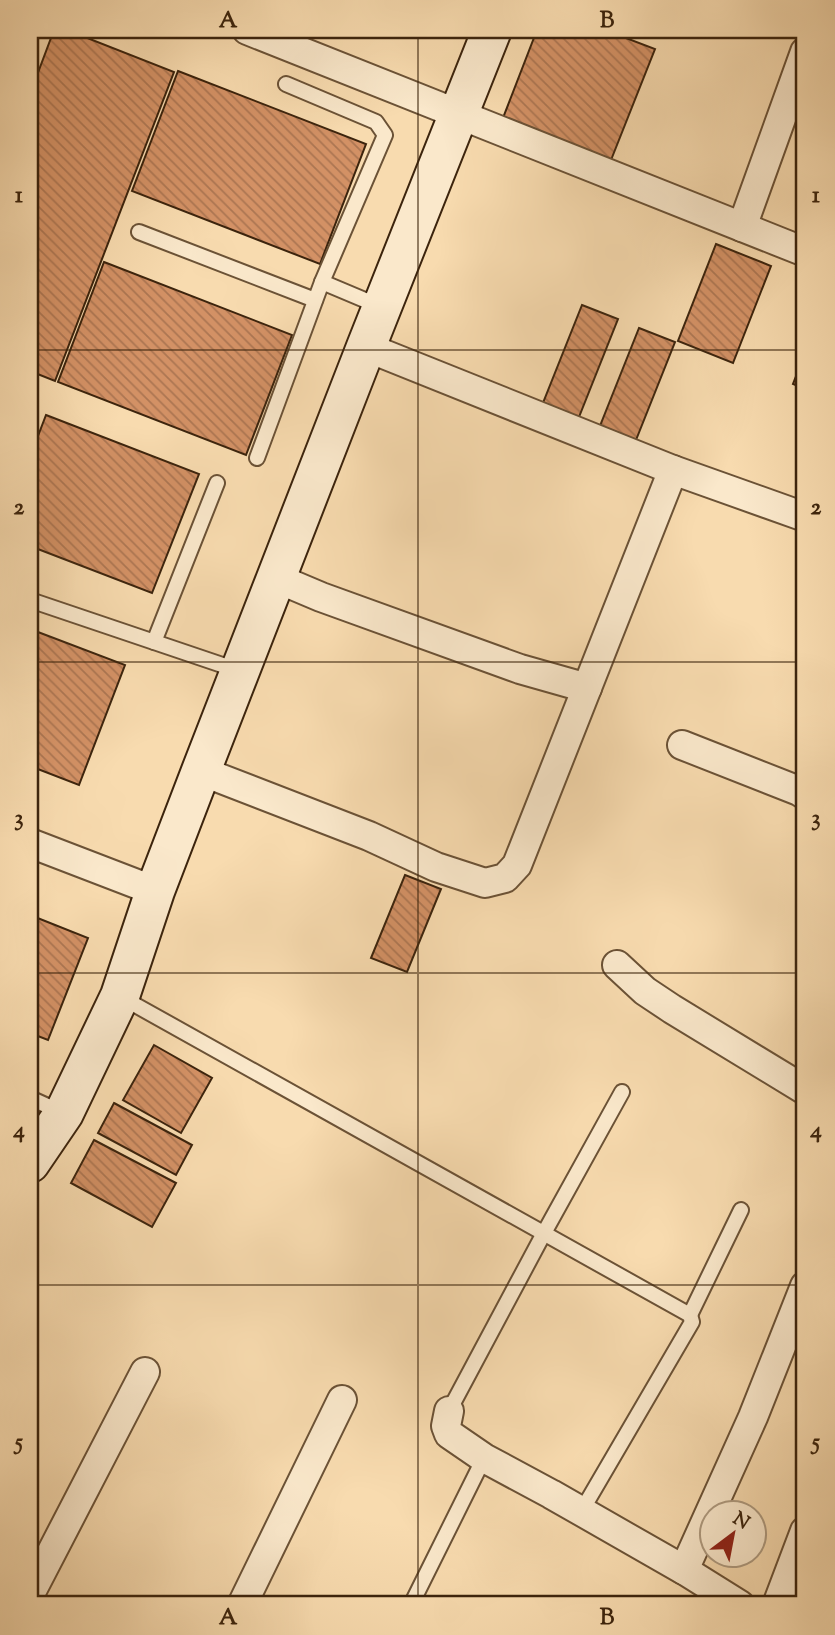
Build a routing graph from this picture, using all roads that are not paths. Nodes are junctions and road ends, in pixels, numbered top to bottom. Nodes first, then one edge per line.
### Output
1 (247, 30) edge
2 (492, 30) edge
3 (805, 52) edge
4 (286, 84) dead end
5 (458, 115) junction
6 (741, 227) junction
7 (139, 232) dead end
8 (805, 252) edge
9 (322, 282) junction
10 (316, 300) junction
11 (382, 307) junction
12 (366, 347) junction
13 (257, 458) dead end
14 (673, 470) junction
15 (217, 483) dead end
16 (805, 517) edge
17 (276, 578) junction
18 (30, 600) edge
19 (154, 642) junction
20 (240, 671) junction
21 (587, 688) junction
22 (682, 745) dead end
23 (201, 771) junction
24 (805, 795) edge
25 (30, 843) edge
26 (155, 891) junction
27 (617, 965) dead end
28 (120, 996) junction
29 (805, 1090) edge
30 (622, 1092) dead end
31 (30, 1098) edge
32 (64, 1113) junction
33 (30, 1163) edge
34 (741, 1210) dead end
35 (544, 1233) junction
36 (805, 1286) edge
37 (690, 1315) junction
38 (145, 1372) dead end
39 (342, 1400) dead end
40 (449, 1411) joint
41 (484, 1458) junction
42 (581, 1511) junction
43 (805, 1531) edge
44 (800, 1561) edge
45 (684, 1570) junction
46 (30, 1594) edge
47 (242, 1605) edge
48 (411, 1605) edge
49 (740, 1605) edge
50 (777, 1605) edge

1 - 5 street
2 - 5 street
3 - 6 street
4 - 9 lane
5 - 6 street
5 - 11 street
6 - 8 street
7 - 10 lane
9 - 10 lane
9 - 11 lane
10 - 13 lane
11 - 12 street
12 - 14 street
12 - 17 street
14 - 16 street
14 - 21 street
15 - 19 lane
17 - 20 street
17 - 21 street
18 - 19 lane
19 - 20 lane
20 - 23 street
21 - 23 street
22 - 24 street
23 - 26 street
25 - 26 street
26 - 28 street
27 - 29 street
28 - 32 street
28 - 35 lane
30 - 35 lane
31 - 32 lane
32 - 33 street
34 - 37 lane
35 - 37 lane
35 - 40 lane
36 - 45 street
37 - 42 lane
38 - 46 street
39 - 47 street
40 - 41 street
41 - 42 street
41 - 48 lane
42 - 45 street
43 - 44 street
44 - 50 street
45 - 49 street

